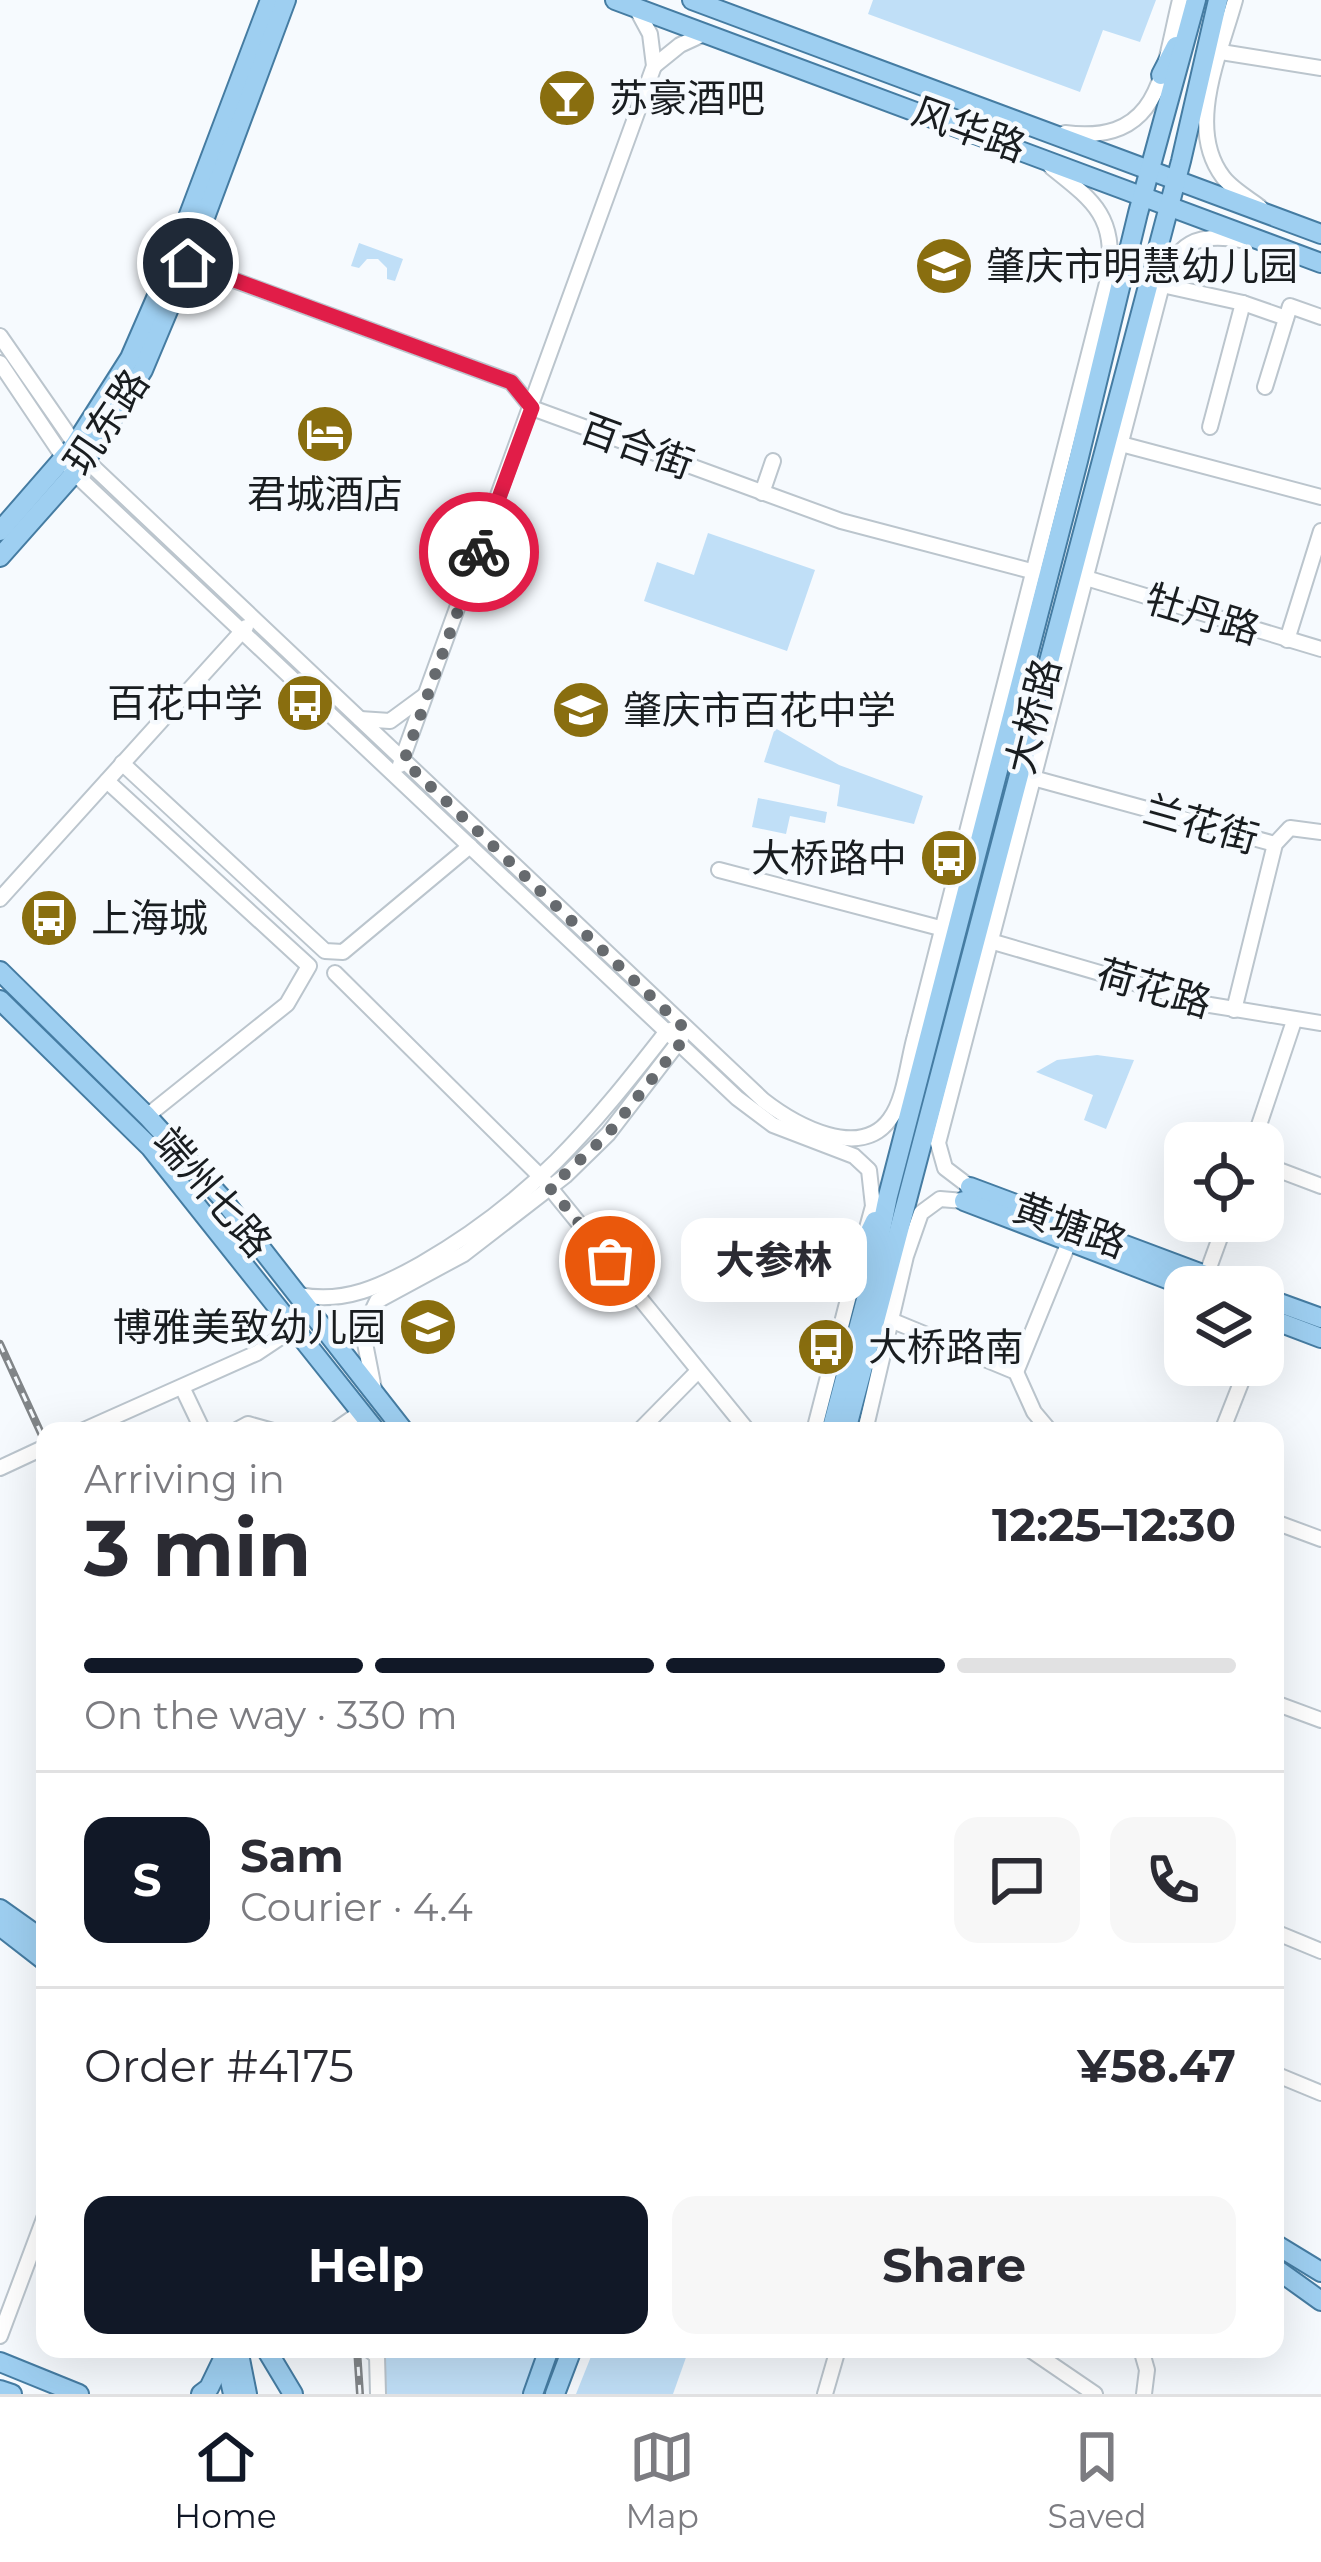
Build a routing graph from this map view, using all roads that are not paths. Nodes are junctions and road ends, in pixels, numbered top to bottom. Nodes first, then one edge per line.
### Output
1 (270, 0) edge
2 (286, 0) edge
3 (615, 0) edge
4 (692, 0) edge
5 (1218, 0) edge
6 (1235, 0) edge
7 (1190, 5) edge
8 (636, 8) junction
9 (706, 33) junction
10 (1221, 52) junction
11 (654, 66) junction
12 (1321, 68) edge
13 (1161, 75) joint
14 (1042, 130) junction
15 (1033, 153) junction
16 (1150, 171) junction
17 (1175, 181) junction
18 (1143, 196) junction
19 (1167, 206) junction
20 (1279, 220) junction
21 (1321, 233) edge
22 (1270, 246) junction
23 (180, 260) junction
24 (1321, 263) edge
25 (1150, 266) junction
26 (1162, 285) junction
27 (1142, 298) junction
28 (1244, 303) junction
29 (1321, 317) edge
30 (1286, 318) junction
31 (1112, 322) junction
32 (1135, 326) junction
33 (0, 336) edge
34 (0, 364) edge
35 (1082, 379) junction
36 (1264, 387) dead end
37 (532, 408) junction
38 (1210, 427) dead end
39 (1121, 444) junction
40 (74, 460) junction
41 (773, 460) dead end
42 (1078, 461) junction
43 (1095, 476) junction
44 (762, 493) junction
45 (1321, 497) edge
46 (0, 531) edge
47 (1321, 531) edge
48 (1094, 548) junction
49 (0, 556) edge
50 (1035, 572) junction
51 (1086, 578) junction
52 (1042, 598) junction
53 (253, 618) junction
54 (242, 632) junction
55 (1287, 640) junction
56 (1321, 649) edge
57 (1010, 664) junction
58 (428, 693) junction
59 (359, 718) junction
60 (122, 764) junction
61 (398, 767) junction
62 (1033, 778) junction
63 (106, 781) junction
64 (1321, 832) edge
65 (1275, 844) junction
66 (470, 846) junction
67 (1014, 852) junction
68 (719, 870) dead end
69 (0, 899) edge
70 (984, 909) junction
71 (940, 928) junction
72 (990, 941) junction
73 (0, 971) edge
74 (334, 973) dead end
75 (0, 1000) edge
76 (1234, 1010) junction
77 (1294, 1021) junction
78 (1321, 1023) edge
79 (683, 1027) junction
80 (667, 1031) junction
81 (915, 1036) junction
82 (680, 1044) junction
83 (935, 1096) junction
84 (910, 1113) junction
85 (147, 1116) junction
86 (1260, 1122) edge
87 (942, 1126) junction
88 (1284, 1172) edge
89 (546, 1183) junction
90 (1321, 1186) edge
91 (967, 1194) junction
92 (897, 1198) junction
93 (1069, 1242) junction
94 (860, 1254) junction
95 (907, 1256) junction
96 (1177, 1266) edge
97 (1164, 1278) edge
98 (875, 1293) junction
99 (300, 1295) junction
100 (1284, 1305) edge
101 (1321, 1318) edge
102 (893, 1321) junction
103 (1284, 1326) edge
104 (296, 1327) junction
105 (1321, 1338) edge
106 (698, 1370) junction
107 (1016, 1372) junction
108 (1240, 1386) edge
109 (182, 1387) junction
110 (374, 1389) junction
111 (102, 1422) edge
112 (199, 1422) edge
113 (368, 1422) edge
114 (398, 1422) edge
115 (409, 1422) edge
116 (648, 1422) edge
117 (741, 1422) edge
118 (816, 1422) edge
119 (834, 1422) edge
120 (848, 1422) edge
121 (867, 1422) edge
122 (1042, 1422) edge
123 (1226, 1422) edge
124 (36, 1451) edge
125 (0, 1468) edge
126 (1284, 1525) edge
127 (1321, 1539) edge
128 (1284, 1706) edge
129 (1321, 1720) edge
130 (0, 1909) edge
131 (0, 1926) edge
132 (36, 1935) edge
133 (1284, 1936) edge
134 (1321, 1951) edge
135 (36, 1954) edge
136 (1284, 2078) edge
137 (1321, 2093) edge
138 (36, 2240) edge
139 (1284, 2249) edge
140 (1318, 2269) edge
141 (1284, 2274) edge
142 (1321, 2301) edge
143 (0, 2336) edge
144 (225, 2358) edge
145 (229, 2358) edge
146 (231, 2358) edge
147 (271, 2358) edge
148 (377, 2358) edge
149 (546, 2358) edge
150 (569, 2358) edge
151 (835, 2358) edge
152 (1042, 2358) edge
153 (1144, 2358) edge
154 (0, 2362) edge
155 (0, 2390) edge
156 (12, 2394) edge
157 (79, 2394) edge
158 (201, 2394) edge
159 (232, 2394) edge
160 (247, 2394) edge
161 (293, 2394) edge
162 (378, 2394) edge
163 (533, 2394) edge
164 (555, 2394) edge
165 (825, 2394) edge
166 (1095, 2394) edge
167 (1144, 2394) edge

1 - 23 main road, 玑东路
2 - 23 main road, 玑东路
3 - 8 main road, 风华路
4 - 14 main road, 风华路
5 - 17 main road, 大桥路
6 - 10 street
7 - 13 main road
7 - 16 main road, 大桥路
8 - 9 main road, 风华路
8 - 11 street
9 - 11 street
9 - 15 main road, 风华路
10 - 12 street
10 - 20 street
11 - 37 street
13 - 14 street
14 - 15 main road
14 - 16 main road, 风华路
15 - 18 main road, 风华路
15 - 35 street
16 - 17 main road, 风华路
16 - 18 main road, 大桥路
17 - 19 main road, 大桥路
17 - 20 main road, 风华路
18 - 19 main road, 风华路
18 - 31 main road, 大桥路
19 - 22 main road, 风华路
19 - 25 main road, 大桥路
20 - 21 main road, 风华路
20 - 22 main road
22 - 24 main road, 风华路
22 - 26 street
23 - 37 street, 百合街
23 - 40 main road, 玑东路
25 - 26 street
25 - 27 main road, 大桥路
26 - 27 street
26 - 28 street
26 - 39 street
27 - 32 main road, 大桥路
28 - 30 street
28 - 38 street
29 - 30 street
30 - 36 street
31 - 32 main road
31 - 42 main road, 大桥路
32 - 43 main road, 大桥路
33 - 40 street
34 - 40 street
35 - 42 street
35 - 50 street
37 - 44 street, 百合街
37 - 58 street
39 - 45 street
39 - 48 street
40 - 46 main road, 玑东路
40 - 49 main road, 玑东路
40 - 53 street
40 - 54 street
41 - 44 street
42 - 52 main road, 大桥路
43 - 48 street
43 - 70 main road, 大桥路
44 - 50 street, 百合街
47 - 55 street
48 - 51 street
50 - 57 street
51 - 55 street, 牡丹路
51 - 62 street
52 - 57 street
52 - 84 main road, 大桥路
53 - 54 street
53 - 59 street
54 - 60 street
54 - 61 street
55 - 56 street, 牡丹路
57 - 71 street
58 - 59 street
58 - 61 street
59 - 61 street
60 - 63 street
60 - 66 street
61 - 66 street
61 - 79 street
62 - 65 street, 兰花街
62 - 67 street
63 - 69 street
63 - 85 street
64 - 65 street
65 - 76 street, 兰花街
66 - 80 street
67 - 70 street
67 - 72 street
68 - 71 street
70 - 83 main road, 大桥路
71 - 81 street
72 - 76 street, 荷花路
72 - 87 street
73 - 85 main road, 端州七路
74 - 89 street
75 - 104 main road, 端州七路
76 - 77 street, 荷花路
77 - 78 street, 荷花路
77 - 86 street
79 - 80 street
79 - 81 street
79 - 82 street
80 - 82 street
80 - 89 street
81 - 84 street
82 - 89 street
82 - 94 street
83 - 87 street
83 - 92 main road, 大桥路
84 - 92 main road, 大桥路
85 - 99 main road, 端州七路
87 - 91 street
88 - 90 street
89 - 99 street
89 - 106 street
89 - 110 street
91 - 93 main road, 黄塘路
91 - 95 street
91 - 96 main road, 黄塘路
92 - 94 main road
92 - 95 main road
92 - 98 main road, 大桥路
93 - 97 main road, 黄塘路
93 - 107 street
94 - 118 street
95 - 102 street
98 - 119 main road, 大桥路
98 - 120 main road, 大桥路
99 - 110 main road, 端州七路
100 - 101 main road
102 - 107 street
102 - 121 street
103 - 105 main road
104 - 109 street
104 - 113 main road, 端州七路
106 - 116 street
106 - 117 street
107 - 122 street
108 - 123 street
109 - 111 street
109 - 112 street
110 - 114 main road, 端州七路
110 - 115 main road
124 - 125 street
126 - 127 street
128 - 129 street
130 - 132 main road
131 - 135 main road
133 - 134 street
136 - 137 street
138 - 143 street
139 - 140 main road
141 - 142 main road
144 - 158 main road
145 - 159 main road
146 - 160 main road
147 - 161 main road
148 - 162 street
149 - 163 main road
150 - 164 main road
151 - 165 street
152 - 166 street
153 - 167 street
154 - 157 main road
155 - 156 main road

